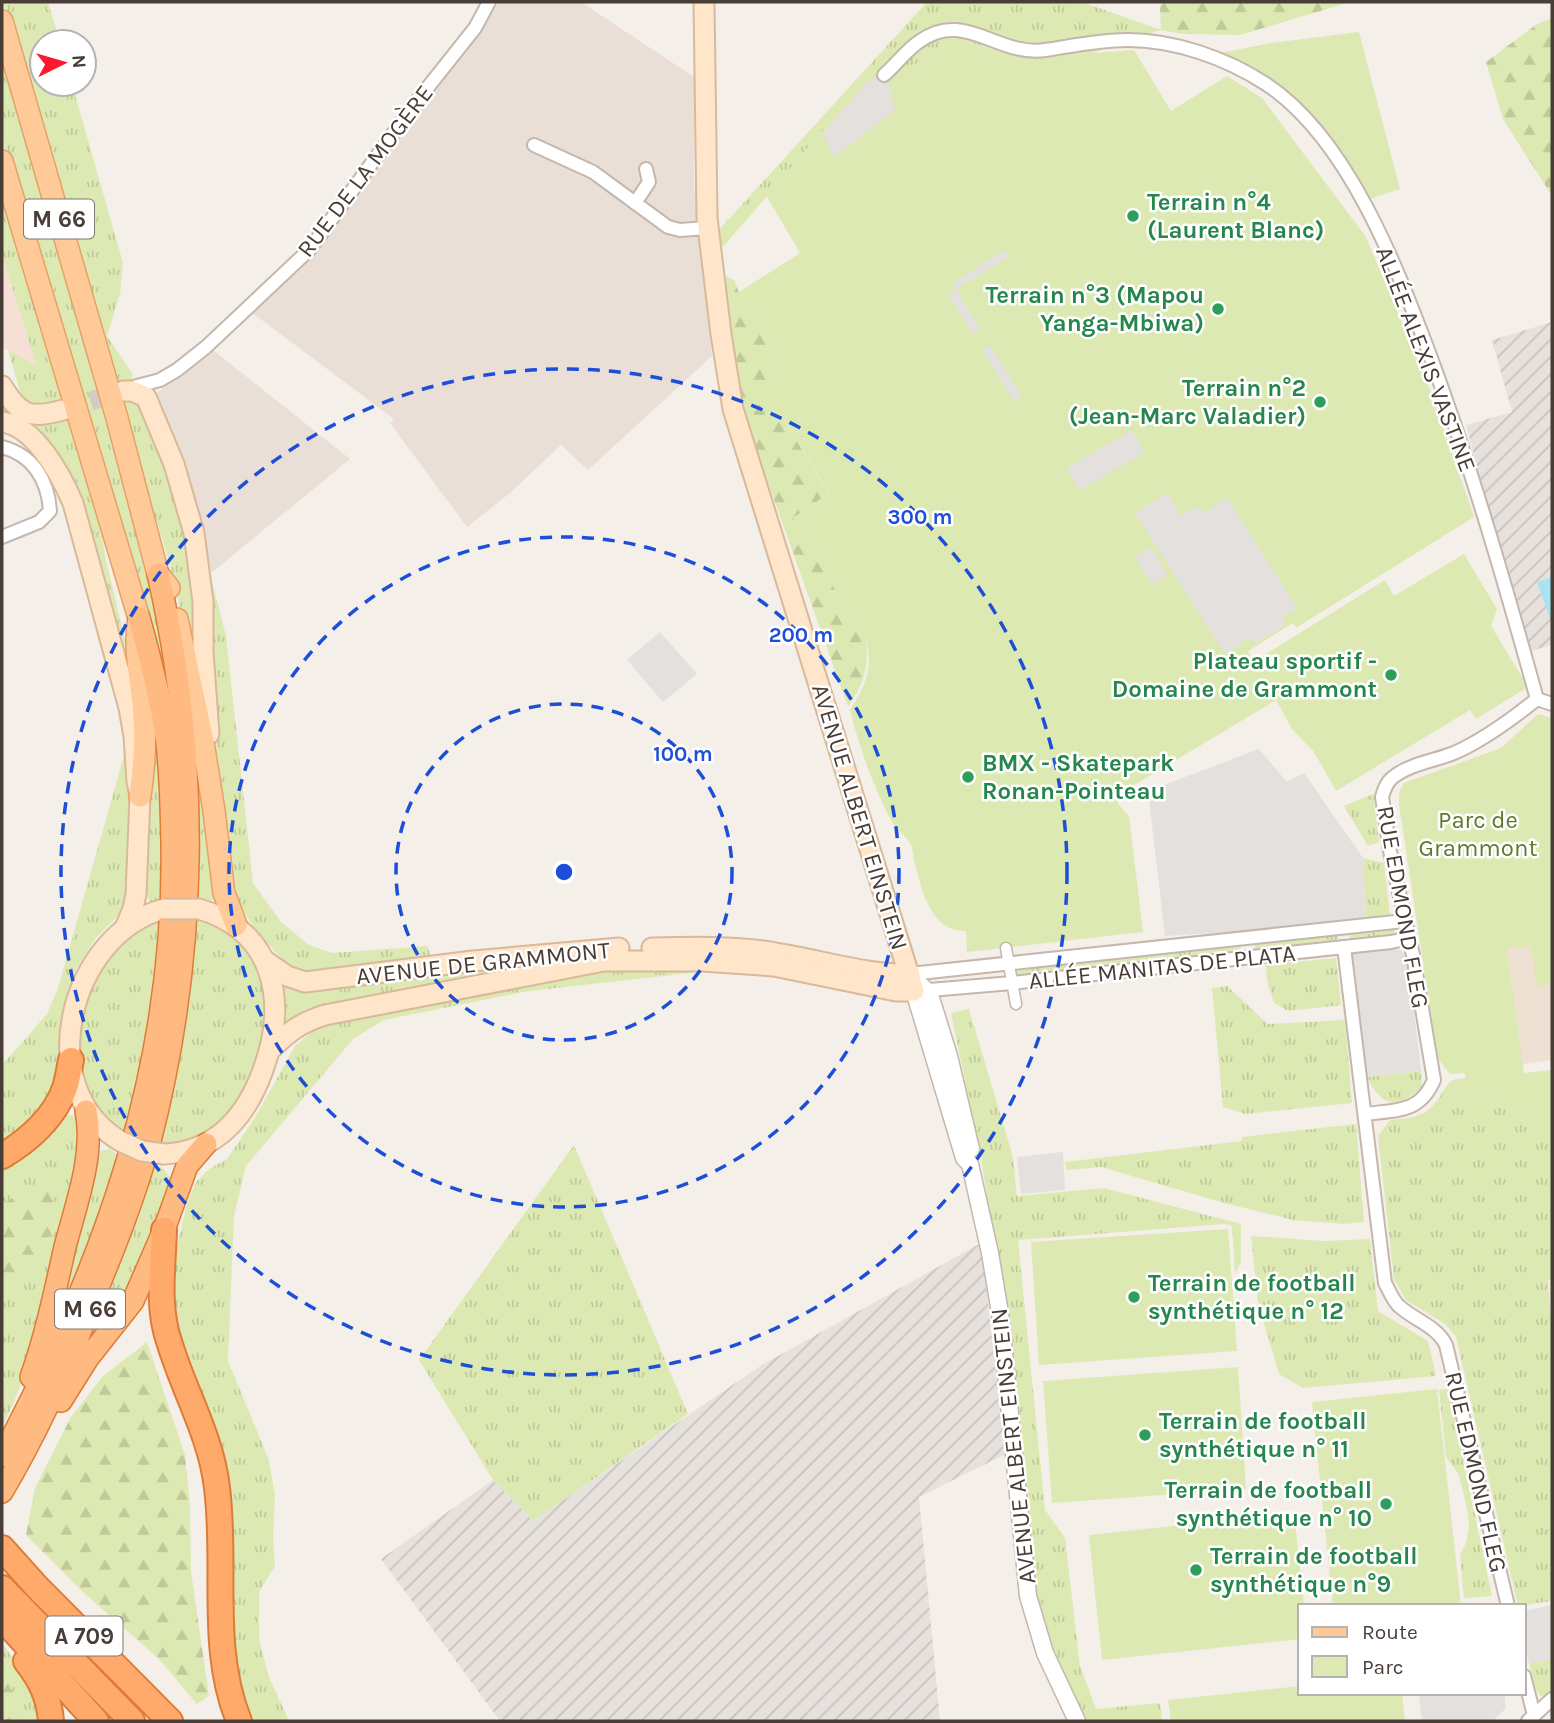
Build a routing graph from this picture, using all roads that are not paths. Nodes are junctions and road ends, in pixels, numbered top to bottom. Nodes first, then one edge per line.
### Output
1 (489, 2) edge
2 (704, 2) edge
3 (2, 20) edge
4 (884, 75) dead end
5 (534, 145) dead end
6 (2, 161) edge
7 (646, 169) dead end
8 (635, 203) junction
9 (708, 228) junction
10 (2, 386) edge
11 (134, 393) joint
12 (63, 410) tunnel mouth
13 (2, 422) edge
14 (2, 447) edge
15 (2, 537) edge
16 (158, 574) junction
17 (139, 618) junction
18 (1537, 699) junction
19 (1552, 704) edge
20 (140, 796) junction
21 (214, 811) junction
22 (1405, 920) junction
23 (236, 925) junction
24 (125, 928) junction
25 (1409, 938) junction
26 (901, 945) junction
27 (1344, 947) junction
28 (1006, 948) dead end
29 (705, 954) junction
30 (264, 960) junction
31 (1008, 963) junction
32 (876, 972) junction
33 (1012, 983) junction
34 (916, 985) junction
35 (1016, 1004) dead end
36 (271, 1049) junction
37 (71, 1060) junction
38 (86, 1111) junction
39 (1365, 1114) junction
40 (206, 1144) junction
41 (2, 1156) edge
42 (164, 1230) junction
43 (32, 1399) junction
44 (26, 1448) junction
45 (2, 1456) edge
46 (5, 1486) edge
47 (2, 1548) edge
48 (2, 1588) edge
49 (1508, 1604) edge
50 (2, 1618) edge
51 (2, 1630) edge
52 (1526, 1688) edge
53 (1552, 1699) edge
54 (1531, 1718) edge
55 (51, 1721) edge
56 (96, 1721) edge
57 (132, 1721) edge
58 (170, 1721) edge
59 (239, 1721) edge
60 (1077, 1721) edge

1 - 11 street, RUE DE LA MOGÈRE
2 - 9 main road, AVENUE ALBERT EINSTEIN
3 - 16 main road, M 66
4 - 18 street, ALLÉE ALEXIS VASTINE
5 - 8 street
6 - 17 main road, M 66
7 - 8 street
8 - 9 street
9 - 26 main road, AVENUE ALBERT EINSTEIN
10 - 12 main road
11 - 21 main road
13 - 20 main road, M 66
14 - 15 street
16 - 21 main road, M 66
16 - 44 highway, M 66
17 - 20 main road, M 66
17 - 43 highway, M 66
18 - 19 street
18 - 22 street, RUE EDMOND FLEG
20 - 24 main road, M 66
21 - 23 main road, M 66
22 - 25 street, RUE EDMOND FLEG
22 - 31 street, ALLÉE MANITAS DE PLATA
23 - 24 main road, bridge
23 - 30 main road
24 - 37 main road
25 - 27 street, ALLÉE MANITAS DE PLATA
25 - 39 street, RUE EDMOND FLEG
26 - 32 main road
26 - 34 main road, AVENUE ALBERT EINSTEIN
27 - 33 street, ALLÉE MANITAS DE PLATA
27 - 39 street, RUE EDMOND FLEG
28 - 31 street
29 - 30 main road, AVENUE DE GRAMMONT
29 - 32 main road, AVENUE DE GRAMMONT
29 - 34 main road, AVENUE DE GRAMMONT
29 - 36 main road, AVENUE DE GRAMMONT
30 - 36 main road
31 - 33 street
31 - 34 street, ALLÉE MANITAS DE PLATA
32 - 34 main road, AVENUE DE GRAMMONT
33 - 34 street, ALLÉE MANITAS DE PLATA
33 - 35 street
34 - 60 street, AVENUE ALBERT EINSTEIN
36 - 40 main road
37 - 38 main road
37 - 41 highway
38 - 40 main road, bridge
38 - 43 highway, M 66
39 - 49 street, RUE EDMOND FLEG
40 - 42 highway, M 66
42 - 44 highway, M 66
42 - 59 highway
43 - 45 highway, M 66
44 - 46 highway, M 66
47 - 58 highway, A 709
48 - 57 highway, A 709
50 - 56 highway
51 - 55 highway
52 - 54 street
53 - 54 street

